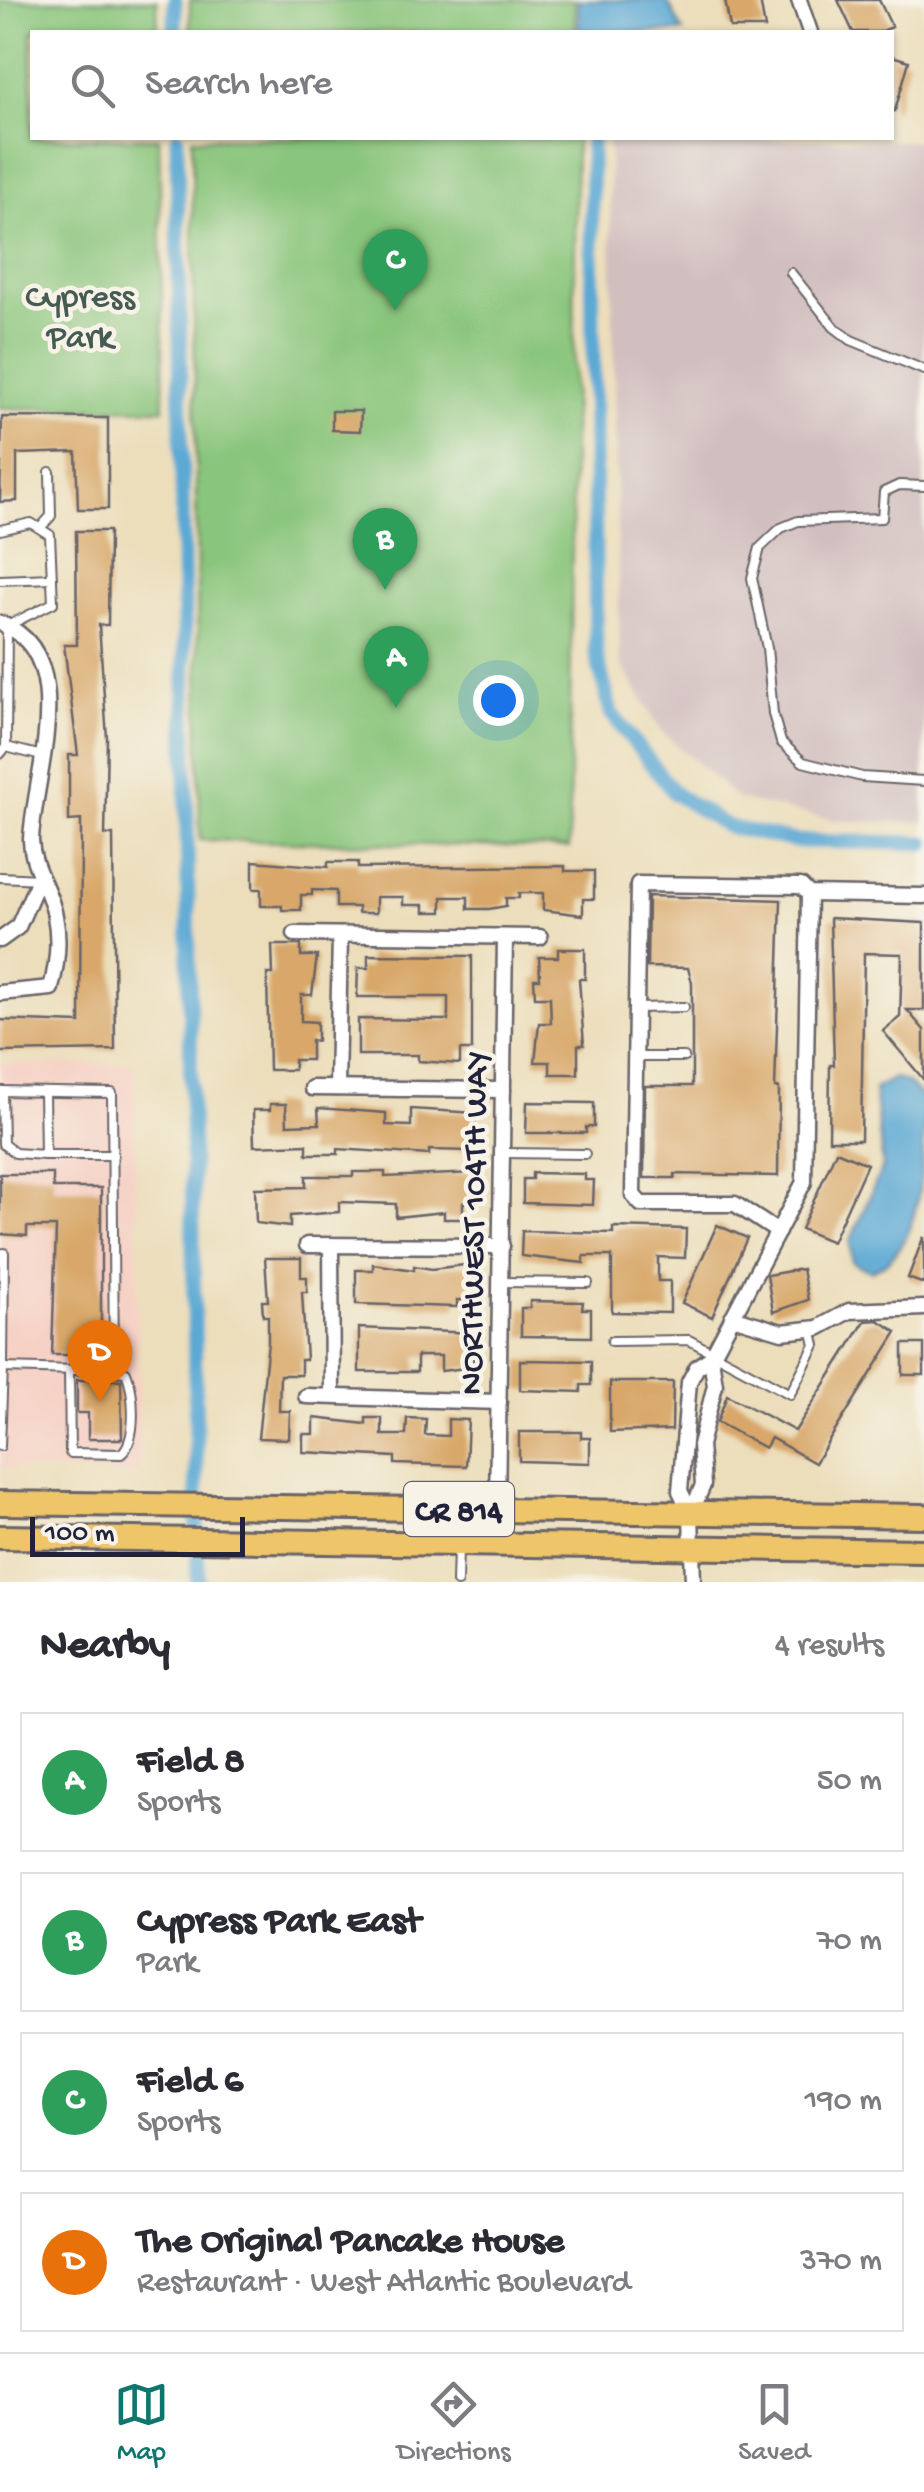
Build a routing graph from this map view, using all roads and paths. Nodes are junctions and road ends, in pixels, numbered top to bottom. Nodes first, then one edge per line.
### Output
1 (798, 0) edge
2 (809, 30) edge
3 (791, 273) dead end
4 (924, 370) edge
5 (50, 472) dead end
6 (924, 486) edge
7 (42, 526) junction
8 (0, 530) edge
9 (52, 578) junction
10 (0, 580) edge
11 (4, 624) edge
12 (3, 750) edge
13 (42, 756) junction
14 (924, 781) edge
15 (0, 877) edge
16 (39, 878) junction
17 (808, 894) junction
18 (924, 896) edge
19 (294, 934) dead end
20 (340, 935) junction
21 (505, 937) junction
22 (540, 937) dead end
23 (0, 940) edge
24 (0, 993) edge
25 (684, 1007) dead end
26 (636, 1008) junction
27 (635, 1057) junction
28 (684, 1057) dead end
29 (312, 1088) dead end
30 (338, 1088) junction
31 (503, 1090) junction
32 (1, 1091) edge
33 (44, 1092) junction
34 (502, 1153) junction
35 (45, 1154) junction
36 (584, 1154) dead end
37 (112, 1155) junction
38 (778, 1232) junction
39 (308, 1244) dead end
40 (330, 1244) junction
41 (502, 1246) junction
42 (4, 1253) dead end
43 (501, 1282) junction
44 (588, 1283) dead end
45 (924, 1308) edge
46 (732, 1317) junction
47 (811, 1328) junction
48 (612, 1341) dead end
49 (712, 1354) junction
50 (3, 1368) junction
51 (70, 1370) junction
52 (114, 1371) junction
53 (306, 1396) dead end
54 (332, 1396) junction
55 (499, 1402) junction
56 (700, 1445) junction
57 (0, 1446) edge
58 (682, 1446) junction
59 (0, 1503) edge
60 (497, 1509) junction
61 (691, 1512) junction
62 (924, 1516) edge
63 (0, 1537) edge
64 (458, 1544) junction
65 (692, 1548) junction
66 (924, 1551) edge
67 (458, 1582) edge
68 (693, 1582) edge

1 - 2 street
3 - 4 lane
5 - 7 lane
6 - 14 lane
7 - 8 lane
7 - 9 lane
9 - 10 lane
9 - 11 lane
11 - 12 lane
11 - 13 street
12 - 13 lane
13 - 16 street
15 - 16 lane
16 - 23 street
16 - 24 street
17 - 18 street
17 - 26 street
17 - 38 street
19 - 20 street
20 - 21 street
20 - 30 street
21 - 22 street
21 - 31 street, NORTHWEST 104TH WAY
25 - 26 lane
26 - 27 street
27 - 28 lane
27 - 38 street
29 - 30 street
30 - 31 street
31 - 34 street, NORTHWEST 104TH WAY
32 - 33 lane
32 - 35 lane
33 - 35 lane
33 - 37 lane
34 - 36 lane
34 - 41 street, NORTHWEST 104TH WAY
35 - 37 lane
37 - 52 lane
38 - 46 street
39 - 40 street
40 - 41 street
40 - 54 street
41 - 43 street, NORTHWEST 104TH WAY
42 - 50 lane
43 - 44 lane
43 - 55 street, NORTHWEST 104TH WAY
45 - 47 street
46 - 47 street
46 - 49 street
47 - 49 lane
48 - 49 lane
49 - 56 street
49 - 58 street
50 - 51 lane
50 - 57 lane
51 - 52 lane
51 - 52 lane
53 - 54 street
54 - 55 street
55 - 60 street, NORTHWEST 104TH WAY
56 - 58 street
56 - 61 street
58 - 61 street
59 - 60 main road, CR 814
60 - 61 main road, CR 814
61 - 62 main road, CR 814
61 - 65 street
63 - 64 main road, CR 814
64 - 65 main road, CR 814
64 - 67 lane
65 - 66 main road, CR 814
65 - 68 street

